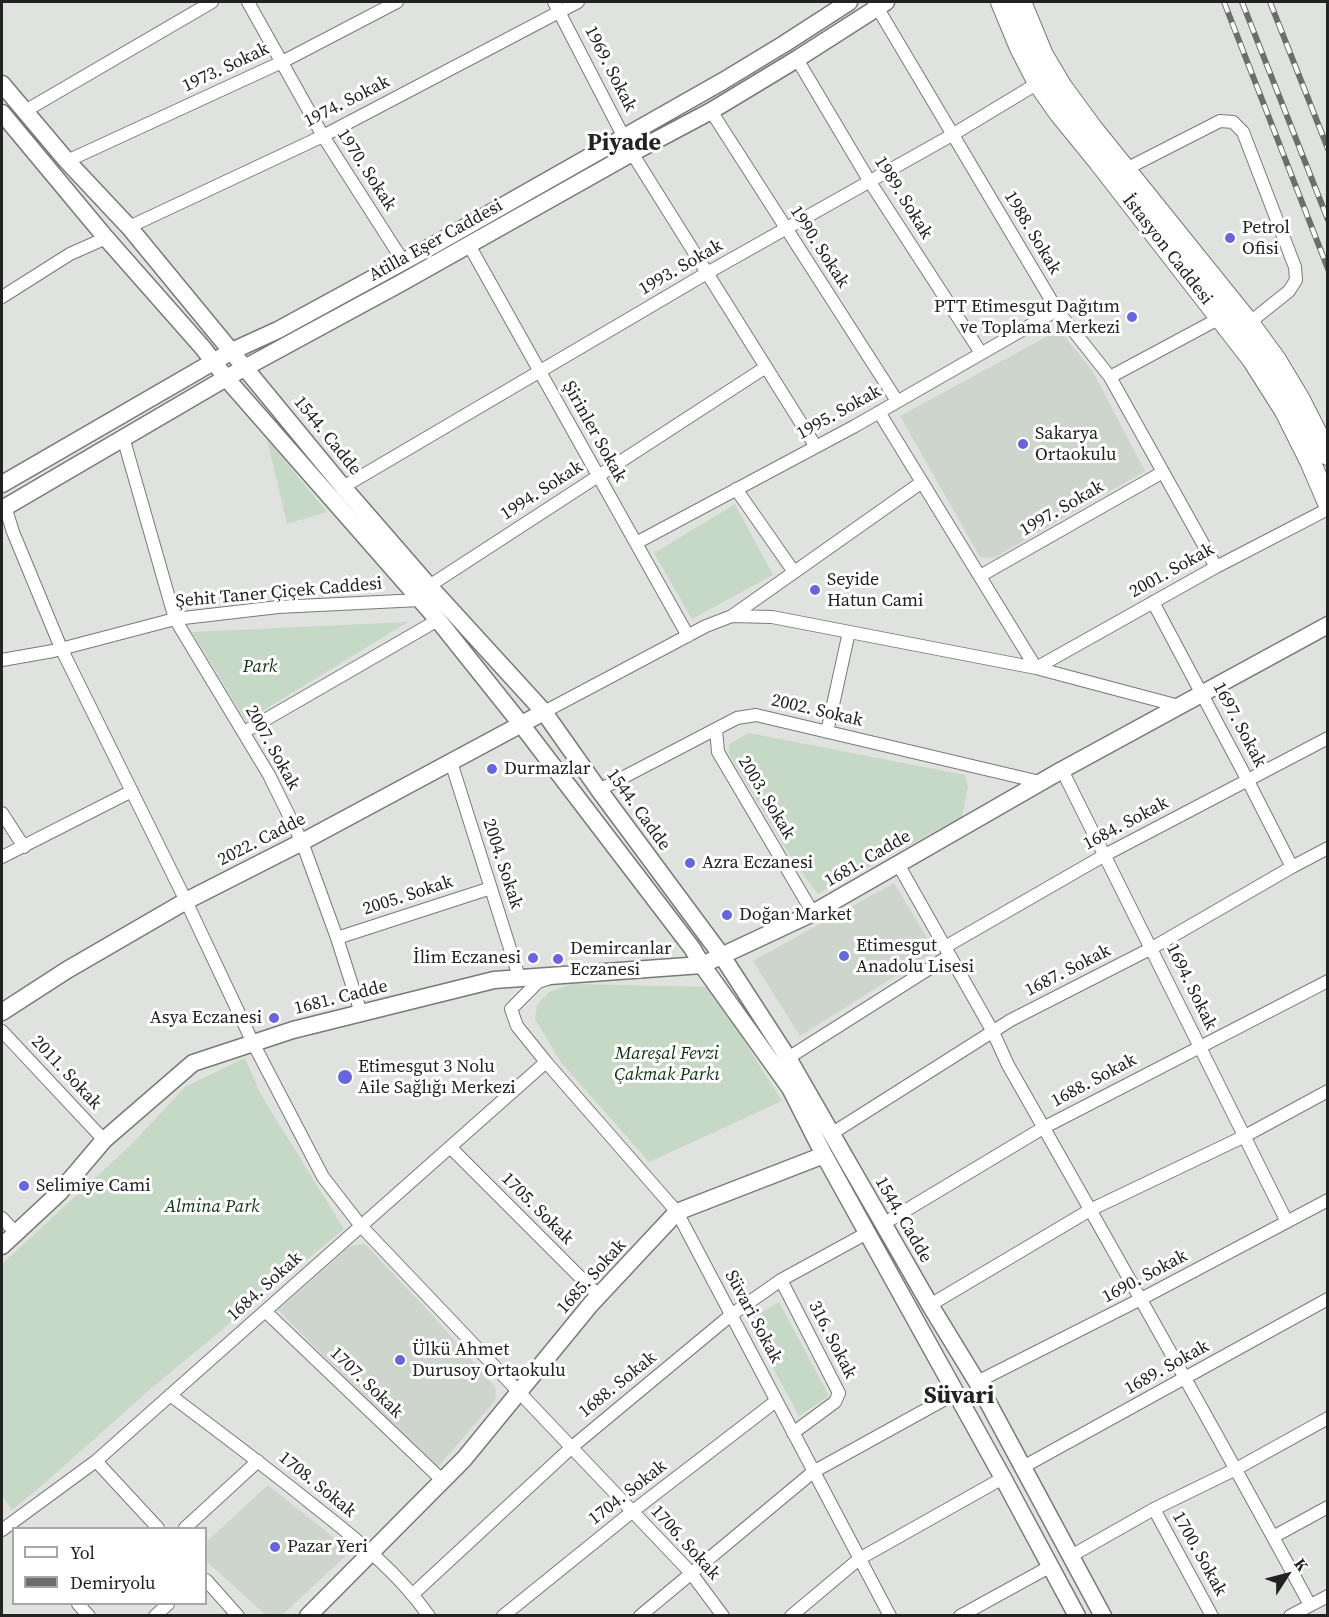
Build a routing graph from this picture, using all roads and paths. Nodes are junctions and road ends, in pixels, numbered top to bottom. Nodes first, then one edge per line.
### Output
1 (213, 2) edge
2 (248, 2) edge
3 (396, 2) edge
4 (578, 2) edge
5 (849, 2) edge
6 (1000, 2) edge
7 (1021, 2) edge
8 (879, 3) edge
9 (557, 6) edge
10 (797, 59) junction
11 (282, 62) junction
12 (1038, 83) junction
13 (2, 84) edge
14 (25, 111) junction
15 (711, 111) junction
16 (2, 113) edge
17 (952, 135) junction
18 (323, 136) junction
19 (623, 136) junction
20 (632, 153) junction
21 (67, 161) junction
22 (1126, 169) junction
23 (870, 182) junction
24 (129, 227) junction
25 (786, 229) junction
26 (106, 237) junction
27 (469, 245) junction
28 (403, 261) junction
29 (707, 273) junction
30 (2, 297) edge
31 (1057, 310) junction
32 (1220, 318) junction
33 (1249, 323) junction
34 (232, 351) junction
35 (981, 354) junction
36 (214, 362) junction
37 (245, 367) junction
38 (766, 367) junction
39 (540, 372) junction
40 (1110, 377) junction
41 (226, 378) junction
42 (897, 401) junction
43 (879, 412) junction
44 (123, 438) junction
45 (816, 447) junction
46 (1328, 455) edge
47 (1163, 472) junction
48 (598, 476) junction
49 (922, 482) junction
50 (2, 484) edge
51 (343, 487) junction
52 (736, 489) junction
53 (1328, 503) edge
54 (3, 508) edge
55 (1328, 509) edge
56 (636, 543) junction
57 (1216, 567) junction
58 (794, 572) junction
59 (980, 576) junction
60 (424, 593) junction
61 (1153, 602) junction
62 (732, 616) junction
63 (175, 618) junction
64 (438, 620) junction
65 (1328, 625) edge
66 (849, 632) junction
67 (688, 636) junction
68 (62, 648) junction
69 (2, 660) edge
70 (1036, 668) junction
71 (1202, 693) junction
72 (1179, 706) junction
73 (544, 712) junction
74 (521, 724) junction
75 (716, 729) junction
76 (244, 732) junction
77 (827, 732) junction
78 (1328, 738) edge
79 (451, 762) junction
80 (1062, 770) junction
81 (1248, 781) junction
82 (1040, 782) junction
83 (599, 790) junction
84 (132, 791) junction
85 (2, 813) edge
86 (302, 842) junction
87 (24, 847) junction
88 (1326, 853) edge
89 (1105, 855) junction
90 (2, 858) edge
91 (898, 864) junction
92 (1292, 867) junction
93 (491, 888) junction
94 (186, 901) junction
95 (813, 913) junction
96 (337, 939) junction
97 (1152, 948) junction
98 (947, 952) junction
99 (722, 956) junction
100 (702, 965) junction
101 (553, 976) junction
102 (519, 977) junction
103 (1328, 981) edge
104 (2, 1011) edge
105 (361, 1013) junction
106 (2, 1031) edge
107 (993, 1032) junction
108 (254, 1043) junction
109 (1200, 1046) junction
110 (788, 1058) junction
111 (546, 1062) junction
112 (1328, 1091) edge
113 (1044, 1128) junction
114 (831, 1134) junction
115 (1245, 1136) junction
116 (104, 1140) junction
117 (450, 1147) junction
118 (824, 1155) junction
119 (1328, 1200) edge
120 (1090, 1210) junction
121 (677, 1212) junction
122 (2, 1218) edge
123 (1287, 1221) junction
124 (883, 1224) junction
125 (361, 1226) junction
126 (16, 1233) junction
127 (867, 1233) junction
128 (2, 1246) edge
129 (781, 1280) junction
130 (599, 1296) junction
131 (1141, 1299) junction
132 (1328, 1299) edge
133 (930, 1305) junction
134 (265, 1311) junction
135 (731, 1315) junction
136 (1186, 1378) junction
137 (977, 1382) junction
138 (520, 1392) junction
139 (956, 1394) junction
140 (170, 1395) junction
141 (776, 1401) junction
142 (1328, 1418) edge
143 (793, 1433) junction
144 (572, 1447) junction
145 (96, 1461) junction
146 (258, 1461) junction
147 (1023, 1467) junction
148 (1236, 1469) junction
149 (813, 1472) junction
150 (1003, 1478) junction
151 (443, 1481) junction
152 (1328, 1507) edge
153 (1154, 1509) junction
154 (633, 1511) junction
155 (6, 1526) edge
156 (157, 1527) edge
157 (186, 1527) edge
158 (1273, 1537) junction
159 (371, 1551) junction
160 (1071, 1556) junction
161 (860, 1559) junction
162 (1052, 1566) junction
163 (691, 1573) junction
164 (207, 1581) edge
165 (413, 1594) junction
166 (1328, 1596) edge
167 (167, 1605) edge
168 (1310, 1605) junction
169 (155, 1616) edge
170 (238, 1616) edge
171 (308, 1616) edge
172 (429, 1616) edge
173 (503, 1616) edge
174 (640, 1616) edge
175 (723, 1616) edge
176 (791, 1616) edge
177 (890, 1616) edge
178 (960, 1616) edge
179 (1077, 1616) edge
180 (1103, 1616) edge
181 (1212, 1616) edge
182 (1290, 1616) edge

1 - 14 street
2 - 11 street, 1970. Sokak
3 - 11 street, 1973. Sokak
4 - 9 street, 1974. Sokak
5 - 19 main road, Atilla Eşer Caddesi
6 - 12 main road, İstasyon Caddesi
7 - 22 main road, İstasyon Caddesi
8 - 10 main road, Atilla Eşer Caddesi
8 - 17 street, 1988. Sokak
9 - 18 street, 1974. Sokak
9 - 19 street, 1969. Sokak
10 - 15 main road, Atilla Eşer Caddesi
10 - 23 street, 1989. Sokak
11 - 18 street, 1970. Sokak
11 - 21 street, 1973. Sokak
12 - 17 street, 1993. Sokak
12 - 32 main road, İstasyon Caddesi
13 - 14 main road, 1544. Cadde
14 - 21 main road, 1544. Cadde
15 - 20 main road, Atilla Eşer Caddesi
15 - 25 street, 1990. Sokak
16 - 26 main road, 1544. Cadde
17 - 23 street, 1993. Sokak
17 - 31 street, 1988. Sokak
18 - 24 street, 1974. Sokak
18 - 28 street, 1970. Sokak
19 - 20 street, 1969. Sokak
19 - 28 main road, Atilla Eşer Caddesi
20 - 27 main road, Atilla Eşer Caddesi
20 - 29 street, 1969. Sokak
21 - 24 main road, 1544. Cadde
22 - 33 main road, İstasyon Caddesi
22 - 33 street
23 - 25 street, 1993. Sokak
23 - 35 street, 1989. Sokak
24 - 34 main road, 1544. Cadde
25 - 29 street, 1993. Sokak
25 - 42 street, 1990. Sokak
26 - 30 street
26 - 36 main road, 1544. Cadde
27 - 37 main road, Atilla Eşer Caddesi
27 - 39 street, Şirinler Sokak
28 - 34 main road, Atilla Eşer Caddesi
29 - 38 street, 1969. Sokak
29 - 39 street, 1993. Sokak
31 - 35 street, 1995. Sokak
31 - 40 street, 1988. Sokak
32 - 40 street
32 - 53 main road, İstasyon Caddesi
33 - 46 main road, İstasyon Caddesi
34 - 36 main road, Atilla Eşer Caddesi
34 - 37 main road, 1544. Cadde
35 - 42 street, 1995. Sokak
36 - 41 main road, 1544. Cadde
36 - 50 main road, Atilla Eşer Caddesi
37 - 41 main road, Atilla Eşer Caddesi
37 - 51 main road, 1544. Cadde
38 - 45 street, 1969. Sokak
38 - 48 street, 1994. Sokak
39 - 48 street, Şirinler Sokak
39 - 51 street, 1993. Sokak
40 - 47 street, 1988. Sokak
41 - 44 main road, Atilla Eşer Caddesi
41 - 60 main road, 1544. Cadde
42 - 43 street, 1995. Sokak
43 - 45 street, 1995. Sokak
43 - 49 street
44 - 54 main road, Atilla Eşer Caddesi
44 - 63 street, 2007. Sokak
45 - 52 street, 1995. Sokak
47 - 57 street, 1988. Sokak
47 - 59 street, 1997. Sokak
48 - 56 street, Şirinler Sokak
48 - 60 street, 1994. Sokak
49 - 58 street
49 - 59 street
51 - 60 main road, 1544. Cadde
52 - 56 street, 1995. Sokak
52 - 58 street
54 - 68 street, 1706. Sokak
55 - 57 street, 2001. Sokak
56 - 67 street, Şirinler Sokak
57 - 61 street, 2001. Sokak
58 - 62 street
59 - 70 street
60 - 63 street, Şehit Taner Çiçek Caddesi
60 - 64 main road, 1544. Cadde
60 - 73 main road, 1544. Cadde
61 - 70 street, 2001. Sokak
61 - 71 street, 1697. Sokak
62 - 66 street
62 - 67 street
63 - 68 street, Şehit Taner Çiçek Caddesi
63 - 76 street, 2007. Sokak
64 - 74 main road, 1544. Cadde
64 - 76 street
65 - 71 main road, 1681. Cadde
66 - 70 street
66 - 77 street
67 - 73 street
68 - 69 street, Şehit Taner Çiçek Caddesi
68 - 84 street, 1706. Sokak
70 - 72 street
71 - 72 main road, 1681. Cadde
71 - 81 street, 1697. Sokak
72 - 80 main road, 1681. Cadde
73 - 74 main road, 2022. Cadde
73 - 83 main road, 1544. Cadde
74 - 79 main road, 2022. Cadde
74 - 100 main road, 1544. Cadde
75 - 77 street, 2002. Sokak
75 - 83 street, 2002. Sokak
75 - 95 street, 2003. Sokak
76 - 86 street, 2007. Sokak
77 - 82 street, 2002. Sokak
78 - 81 street, 1684. Sokak
79 - 86 main road, 2022. Cadde
79 - 93 street, 2004. Sokak
80 - 82 main road, 1681. Cadde
80 - 89 street, 1694. Sokak
81 - 89 street, 1684. Sokak
81 - 92 street, 1697. Sokak
82 - 91 main road, 1681. Cadde
83 - 99 main road, 1544. Cadde
84 - 87 street
84 - 94 street, 1706. Sokak
85 - 87 street
86 - 94 main road, 2022. Cadde
86 - 96 street, 2007. Sokak
87 - 90 street
88 - 92 street, 1687. Sokak
89 - 97 street, 1694. Sokak
89 - 98 street, 1684. Sokak
91 - 95 main road, 1681. Cadde
91 - 98 street
92 - 97 street, 1687. Sokak
93 - 96 street, 2005. Sokak
93 - 102 street, 2004. Sokak
94 - 104 main road, 2022. Cadde
94 - 108 street, 1706. Sokak
95 - 99 main road, 1681. Cadde
96 - 105 street, 2007. Sokak
97 - 107 street, 1687. Sokak
97 - 109 street, 1694. Sokak
98 - 107 street
98 - 110 street, 1684. Sokak
99 - 100 main road, 1681. Cadde
99 - 110 main road, 1544. Cadde
100 - 101 main road, 1681. Cadde
100 - 118 main road, 1544. Cadde
101 - 102 main road, 1681. Cadde
101 - 111 street, Süvari Sokak
102 - 105 main road, 1681. Cadde
103 - 109 street, 1688. Sokak
105 - 108 main road, 1681. Cadde
106 - 116 street, 2011. Sokak
107 - 113 street
107 - 114 street, 1687. Sokak
108 - 116 main road, 1681. Cadde
108 - 125 street, 1706. Sokak
109 - 113 street, 1688. Sokak
109 - 115 street, 1694. Sokak
110 - 114 main road, 1544. Cadde
111 - 117 street, 1684. Sokak
111 - 121 street, Süvari Sokak
112 - 115 street
113 - 120 street
113 - 124 street, 1688. Sokak
114 - 124 main road, 1544. Cadde
115 - 120 street
115 - 123 street, 1694. Sokak
116 - 126 main road, 1681. Cadde
117 - 125 street, 1684. Sokak
117 - 130 street, 1705. Sokak
118 - 121 main road, 1685. Sokak
118 - 127 main road, 1544. Cadde
119 - 123 street, 1690. Sokak
120 - 131 street
120 - 133 street
121 - 130 main road, 1685. Sokak
121 - 135 street, Süvari Sokak
122 - 126 street
123 - 131 street, 1690. Sokak
124 - 133 main road, 1544. Cadde
125 - 134 street, 1684. Sokak
125 - 138 street, 1706. Sokak
126 - 128 main road, 1681. Cadde
127 - 129 street, 1688. Sokak
127 - 139 main road, 1544. Cadde
129 - 135 street, 1688. Sokak
129 - 143 street, 316. Sokak
130 - 138 main road, 1685. Sokak
131 - 136 street
131 - 137 street, 1690. Sokak
132 - 136 street, 1689. Sokak
133 - 137 main road, 1544. Cadde
134 - 140 street, 1684. Sokak
134 - 151 street, 1707. Sokak
135 - 141 street, Süvari Sokak
135 - 144 street, 1688. Sokak
136 - 147 street, 1689. Sokak
136 - 148 street
137 - 147 main road, 1544. Cadde
138 - 144 street, 1706. Sokak
138 - 151 main road, 1685. Sokak
139 - 149 street
139 - 150 main road, 1544. Cadde
140 - 145 street, 1684. Sokak
140 - 146 street, 1708. Sokak
141 - 143 street, Süvari Sokak
141 - 154 street, 1704. Sokak
142 - 148 street
143 - 149 street, Süvari Sokak
144 - 154 street, 1706. Sokak
144 - 165 street, 1688. Sokak
145 - 155 street, 1684. Sokak
145 - 156 street
146 - 157 street
146 - 159 street, 1708. Sokak
147 - 160 main road, 1544. Cadde
148 - 153 street
148 - 158 street
149 - 161 street, Süvari Sokak
149 - 163 street
150 - 161 street
150 - 162 main road, 1544. Cadde
151 - 159 main road, 1685. Sokak
152 - 158 street
153 - 160 street
153 - 181 street, 1700. Sokak
154 - 163 street, 1706. Sokak
154 - 173 street, 1704. Sokak
158 - 168 street
159 - 165 street, 1708. Sokak
159 - 171 main road, 1685. Sokak
160 - 180 main road, 1544. Cadde
161 - 176 street
161 - 177 street, Süvari Sokak
162 - 178 street
162 - 179 main road, 1544. Cadde
163 - 174 street
163 - 175 street, 1706. Sokak
164 - 170 street
165 - 172 street, 1708. Sokak
166 - 168 street
167 - 169 street
168 - 182 street

